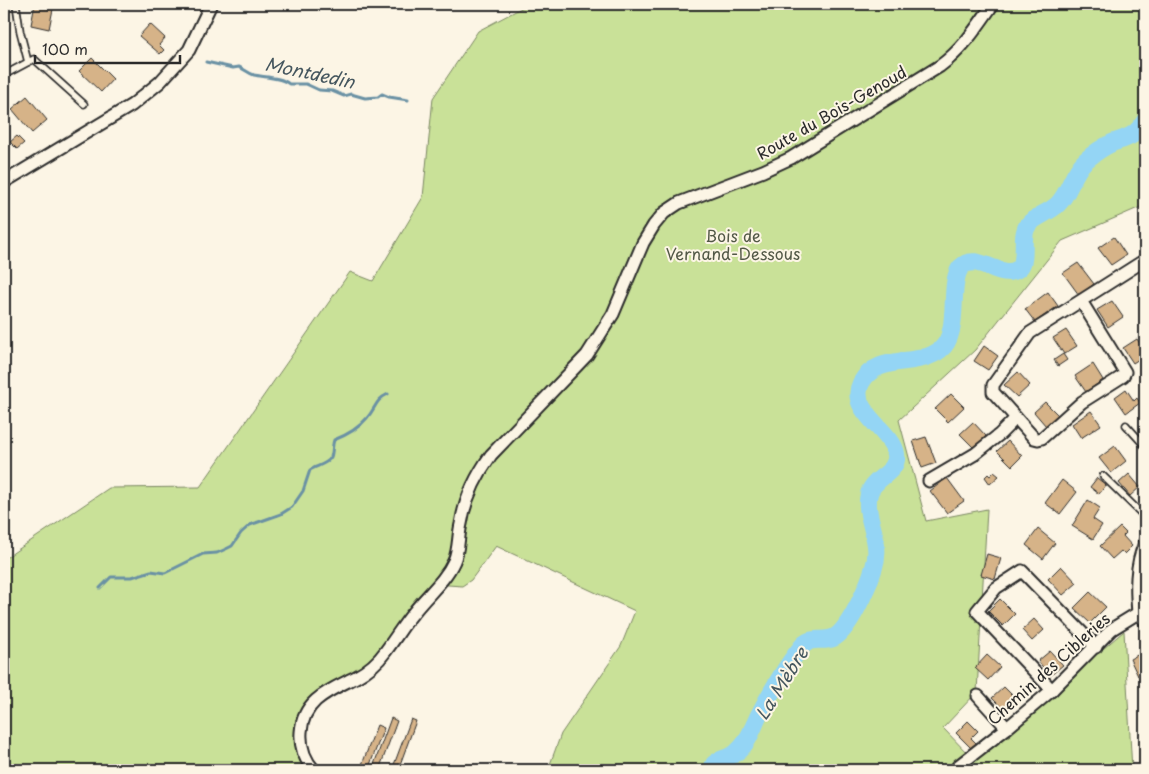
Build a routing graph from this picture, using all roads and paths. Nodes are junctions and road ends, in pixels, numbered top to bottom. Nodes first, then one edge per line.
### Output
1 (16, 4) edge
2 (211, 4) edge
3 (993, 4) edge
4 (28, 62) junction
5 (4, 75) edge
6 (84, 104) dead end
7 (4, 182) edge
8 (1145, 260) edge
9 (1081, 302) junction
10 (1016, 418) junction
11 (1126, 425) dead end
12 (1145, 446) edge
13 (1103, 476) dead end
14 (929, 481) dead end
15 (1145, 517) edge
16 (1145, 543) edge
17 (1141, 617) edge
18 (1096, 648) junction
19 (1052, 690) junction
20 (978, 696) dead end
21 (1007, 728) junction
22 (958, 766) dead end
23 (314, 770) edge

1 - 4 lane
2 - 7 street
3 - 23 street, Route du Bois-Genoud
4 - 5 lane
4 - 6 lane
8 - 9 street
9 - 10 street
9 - 10 street
10 - 14 street
11 - 12 lane
13 - 15 lane
16 - 17 street
17 - 18 street, Chemin des Cibleries
18 - 19 street, Chemin des Cibleries
18 - 19 street
19 - 21 street, Chemin des Cibleries
20 - 21 street
21 - 22 street, Chemin des Cibleries

